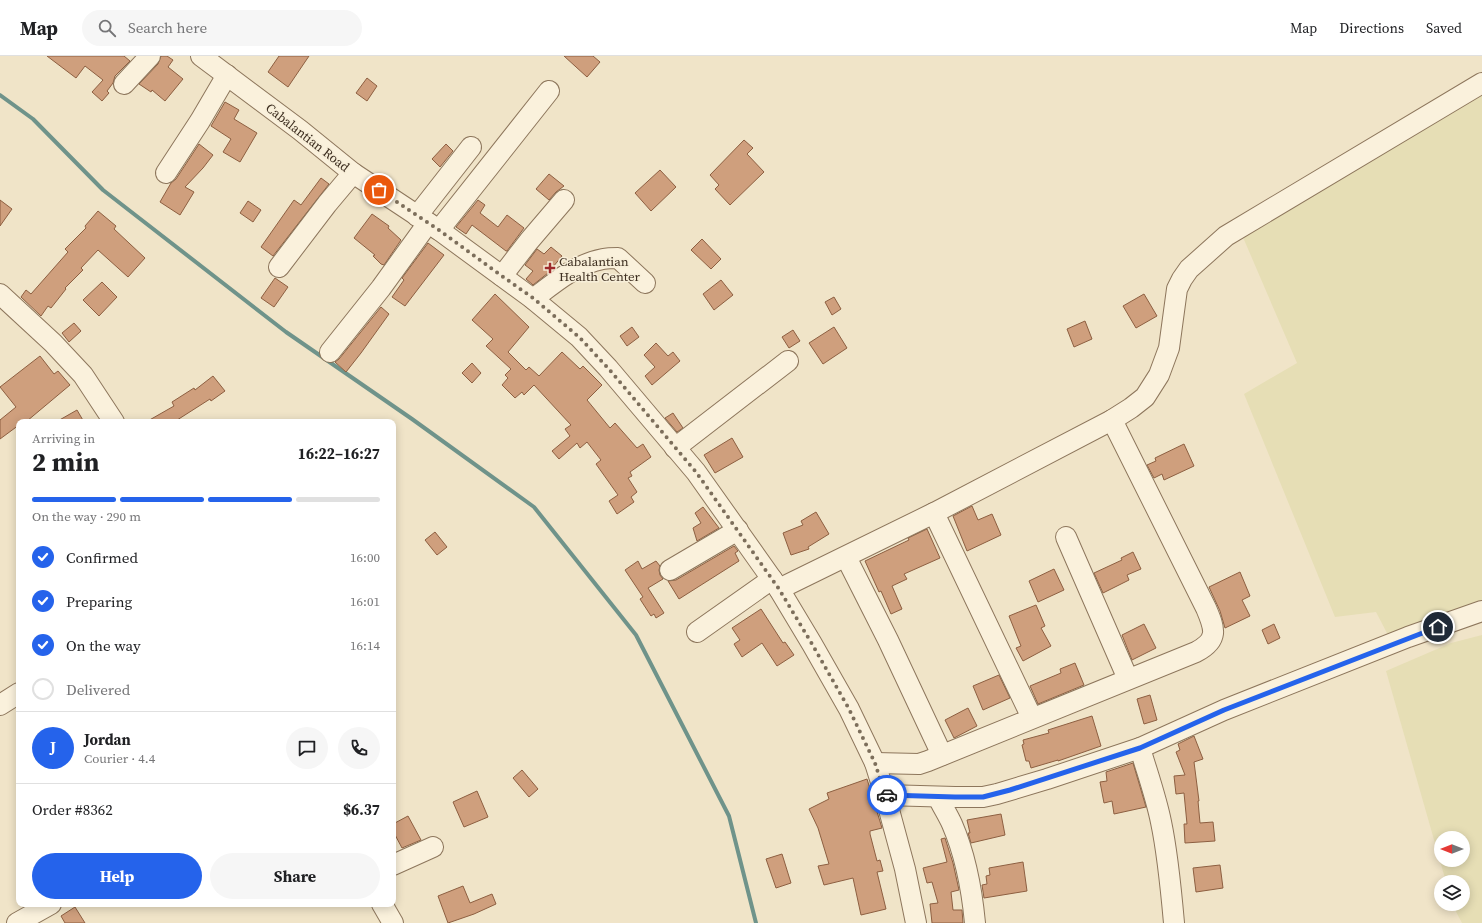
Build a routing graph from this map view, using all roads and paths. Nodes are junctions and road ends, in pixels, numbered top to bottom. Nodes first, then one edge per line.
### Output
1 (150, 56) edge
2 (201, 56) edge
3 (227, 75) junction
4 (1482, 83) edge
5 (124, 84) dead end
6 (550, 91) dead end
7 (471, 147) dead end
8 (166, 172) dead end
9 (353, 172) junction
10 (564, 200) dead end
11 (428, 223) junction
12 (279, 267) dead end
13 (502, 276) junction
14 (646, 283) dead end
15 (0, 294) edge
16 (533, 298) junction
17 (330, 352) dead end
18 (788, 361) dead end
19 (112, 419) edge
20 (1112, 420) junction
21 (675, 448) junction
22 (934, 513) junction
23 (738, 530) junction
24 (1066, 538) dead end
25 (846, 557) junction
26 (670, 570) dead end
27 (776, 584) junction
28 (1482, 611) edge
29 (697, 632) dead end
30 (1128, 679) junction
31 (16, 695) edge
32 (0, 705) edge
33 (1032, 718) junction
34 (1140, 748) junction
35 (942, 755) junction
36 (875, 763) junction
37 (885, 795) junction
38 (938, 797) junction
39 (433, 847) dead end
40 (396, 864) edge
41 (46, 907) edge
42 (384, 907) edge
43 (17, 923) edge
44 (393, 923) edge
45 (916, 923) edge
46 (975, 923) edge
47 (1174, 923) edge

1 - 5 street
2 - 3 street, Cabalantian Road
3 - 8 street
3 - 9 street, Cabalantian Road
4 - 20 street
6 - 11 street
7 - 11 street
9 - 11 street, Cabalantian Road
9 - 12 street
10 - 13 street
11 - 13 street, Cabalantian Road
11 - 17 street
13 - 16 street, Cabalantian Road
14 - 16 street
15 - 19 street
16 - 21 street, Cabalantian Road
18 - 21 street
20 - 22 street
20 - 30 street
21 - 23 street, Cabalantian Road
22 - 25 street
22 - 33 street
23 - 26 street
23 - 27 street, Cabalantian Road
24 - 30 street
25 - 27 street
25 - 35 street
27 - 29 street
27 - 36 street, Cabalantian Road
28 - 34 street
30 - 33 street
31 - 32 street
33 - 35 street
34 - 38 street
34 - 47 street
35 - 36 street
36 - 37 street, Cabalantian Road
37 - 38 street
37 - 45 street, Cabalantian Road
38 - 46 street
39 - 40 street
41 - 43 street
42 - 44 street

